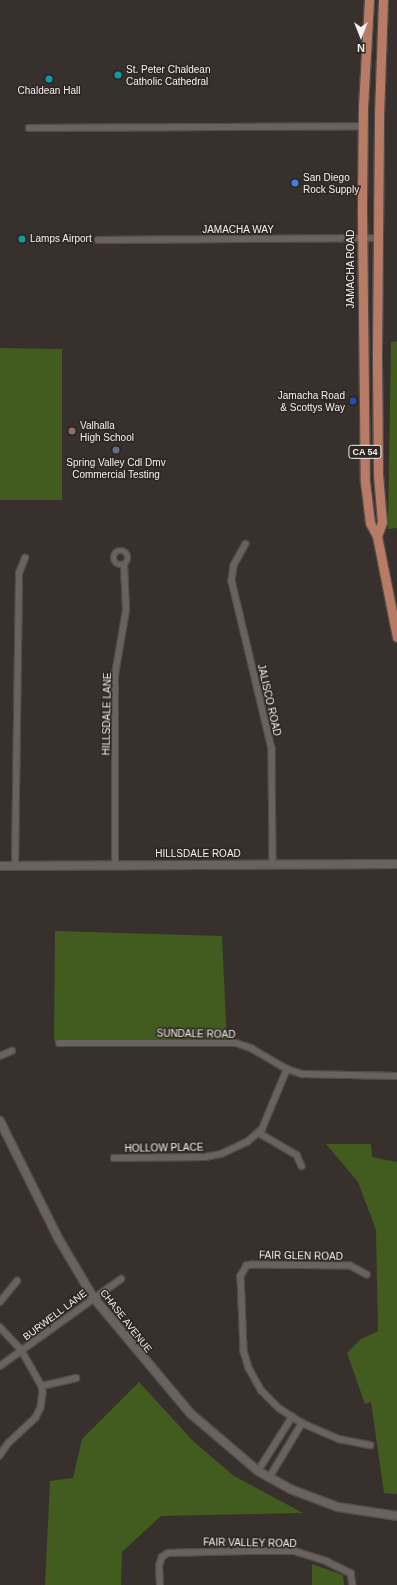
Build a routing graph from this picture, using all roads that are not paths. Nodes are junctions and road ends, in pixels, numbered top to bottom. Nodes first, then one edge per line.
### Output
1 (369, 0) edge
2 (383, 0) edge
3 (363, 126) junction
4 (29, 128) dead end
5 (378, 238) junction
6 (362, 239) junction
7 (98, 240) dead end
8 (377, 352) junction
9 (365, 366) junction
10 (377, 536) junction
11 (246, 544) dead end
12 (25, 558) dead end
13 (124, 565) dead end
14 (397, 637) edge
15 (273, 864) junction
16 (397, 864) edge
17 (15, 865) junction
18 (115, 865) junction
19 (0, 866) edge
20 (59, 1043) dead end
21 (12, 1051) dead end
22 (0, 1056) edge
23 (287, 1069) junction
24 (397, 1076) edge
25 (0, 1121) edge
26 (258, 1133) junction
27 (114, 1158) dead end
28 (302, 1166) dead end
29 (366, 1275) dead end
30 (121, 1280) dead end
31 (17, 1281) dead end
32 (94, 1297) junction
33 (0, 1302) edge
34 (0, 1327) edge
35 (22, 1351) junction
36 (0, 1366) edge
37 (76, 1378) dead end
38 (42, 1386) junction
39 (292, 1417) junction
40 (302, 1423) junction
41 (370, 1445) dead end
42 (0, 1456) edge
43 (258, 1471) junction
44 (269, 1478) junction
45 (397, 1516) edge
46 (160, 1585) edge
47 (353, 1585) edge

1 - 3 main road, JAMACHA ROAD / CA 54
2 - 5 main road, JAMACHA ROAD / CA 54
3 - 4 street
3 - 6 main road, JAMACHA ROAD / CA 54
5 - 6 street, JAMACHA WAY
5 - 8 main road, JAMACHA ROAD / CA 54
6 - 7 street, JAMACHA WAY
6 - 9 main road, JAMACHA ROAD / CA 54
8 - 9 main road
8 - 10 main road, JAMACHA ROAD / CA 54
9 - 10 main road, JAMACHA ROAD / CA 54
10 - 14 main road, JAMACHA ROAD / CA 54
11 - 15 street, JALISCO ROAD
12 - 17 street
13 - 18 street, HILLSDALE LANE
15 - 16 main road, HILLSDALE ROAD
15 - 18 main road, HILLSDALE ROAD
17 - 18 main road, HILLSDALE ROAD
17 - 19 main road, HILLSDALE ROAD
20 - 23 street, SUNDALE ROAD
21 - 22 street
23 - 24 street, SUNDALE ROAD
23 - 26 street
25 - 32 main road, CHASE AVENUE
26 - 27 street, HOLLOW PLACE
26 - 28 street
29 - 39 street, FAIR GLEN ROAD
30 - 32 street, BURWELL LANE
31 - 33 street
32 - 35 street, BURWELL LANE
32 - 43 main road, CHASE AVENUE
34 - 35 street
35 - 36 street, BURWELL LANE
35 - 38 street
37 - 38 street
38 - 42 street
39 - 40 street, FAIR GLEN ROAD
39 - 43 street
40 - 41 street, FAIR GLEN ROAD
40 - 44 street
43 - 44 main road, CHASE AVENUE
44 - 45 main road, CHASE AVENUE
46 - 47 street, FAIR VALLEY ROAD

